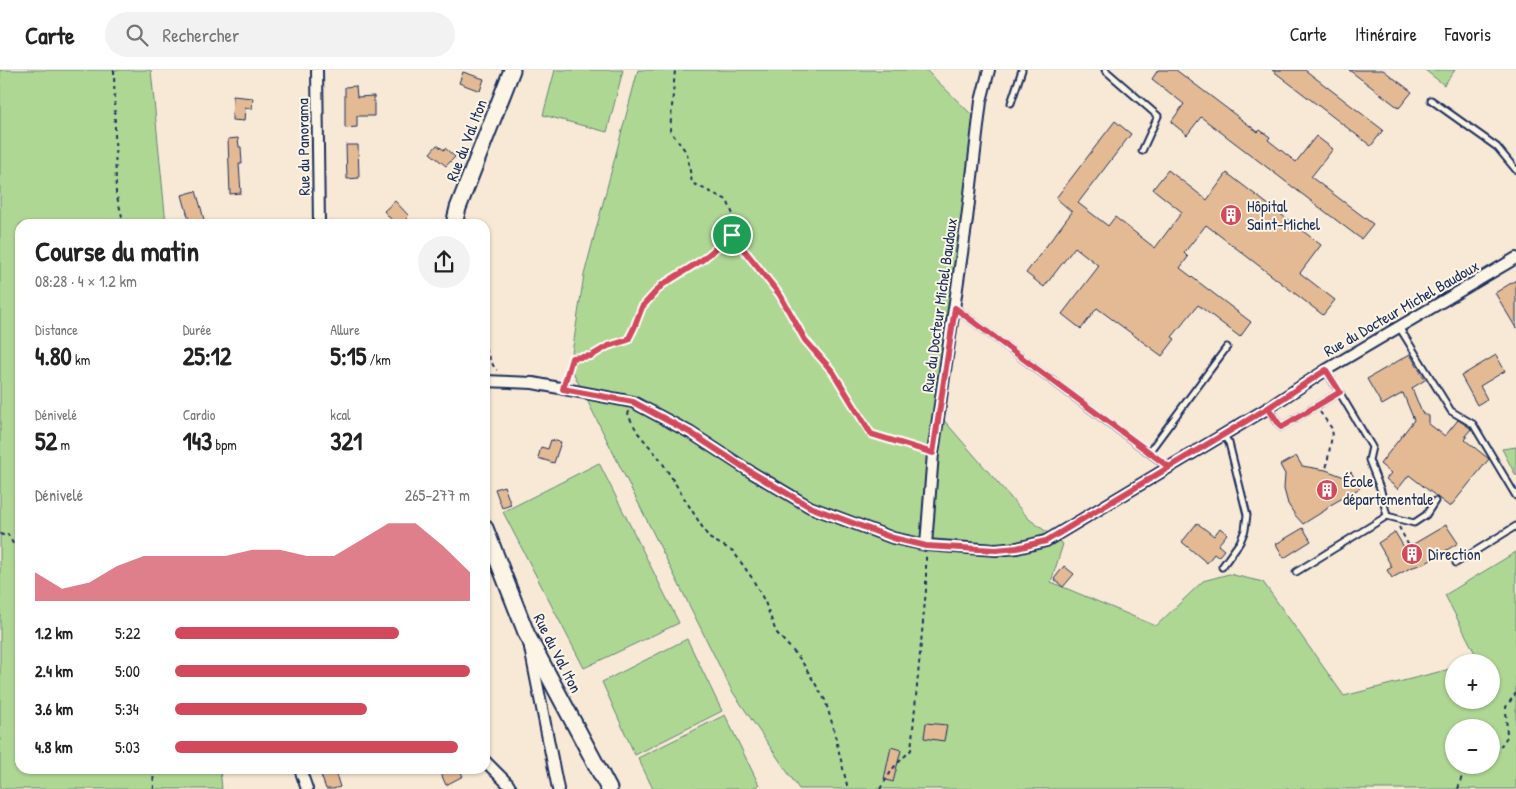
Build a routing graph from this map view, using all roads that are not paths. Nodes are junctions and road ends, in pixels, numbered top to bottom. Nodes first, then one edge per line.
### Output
1 (317, 70) edge
2 (512, 70) edge
3 (989, 70) edge
4 (1022, 70) edge
5 (1104, 70) edge
6 (1432, 100) dead end
7 (1011, 103) dead end
8 (1142, 151) dead end
9 (1516, 170) edge
10 (318, 219) edge
11 (455, 219) edge
12 (1516, 258) edge
13 (955, 308) junction
14 (1399, 326) junction
15 (1227, 347) dead end
16 (1326, 370) junction
17 (490, 381) edge
18 (1340, 392) junction
19 (1268, 408) junction
20 (1223, 435) junction
21 (1148, 452) junction
22 (1169, 467) junction
23 (1516, 496) edge
24 (1435, 501) dead end
25 (1387, 516) junction
26 (1516, 526) edge
27 (490, 541) edge
28 (926, 546) junction
29 (1456, 564) dead end
30 (1222, 567) dead end
31 (1296, 572) dead end
32 (527, 635) junction
33 (490, 767) edge
34 (302, 774) edge
35 (307, 789) edge
36 (511, 789) edge
37 (558, 789) edge
38 (609, 789) edge

1 - 10 street, Rue du Panorama
2 - 11 street, Rue du Val Iton
3 - 13 street, Rue du Docteur Michel Baudoux
4 - 7 lane
5 - 8 lane
6 - 9 lane
12 - 14 street, Rue du Docteur Michel Baudoux
13 - 21 lane
13 - 28 street, Rue du Docteur Michel Baudoux
14 - 16 street, Rue du Docteur Michel Baudoux
14 - 23 lane
15 - 21 lane
16 - 18 lane
16 - 19 street, Rue du Docteur Michel Baudoux
17 - 28 street, Rue du Docteur Michel Baudoux
18 - 19 lane
18 - 25 lane
19 - 20 street, Rue du Docteur Michel Baudoux
20 - 22 street, Rue du Docteur Michel Baudoux
20 - 30 lane
21 - 22 lane
22 - 28 street, Rue du Docteur Michel Baudoux
24 - 25 lane
25 - 31 lane
26 - 29 lane
27 - 32 street, Rue du Val Iton
32 - 37 street
32 - 38 street, Rue du Val Iton
33 - 36 street
34 - 35 street

